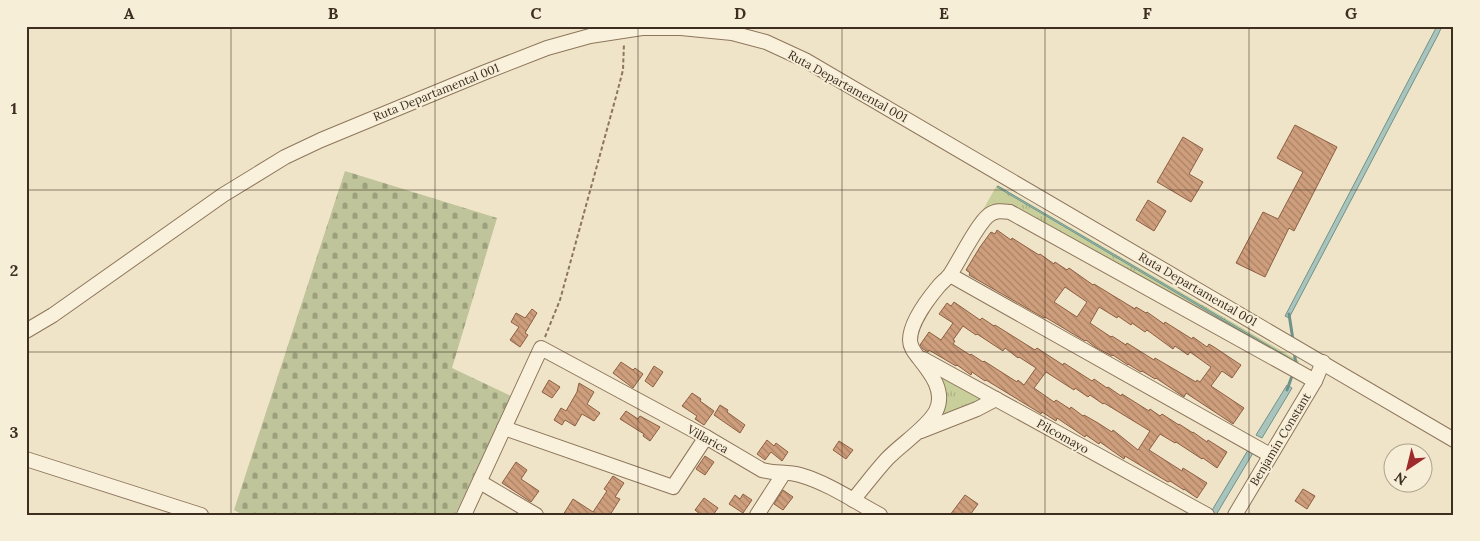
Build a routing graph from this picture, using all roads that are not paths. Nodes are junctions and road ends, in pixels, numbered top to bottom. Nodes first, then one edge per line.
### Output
1 (950, 275) junction
2 (26, 331) edge
3 (918, 357) junction
4 (1323, 362) junction
5 (1315, 381) junction
6 (996, 399) junction
7 (504, 428) junction
8 (916, 432) junction
9 (706, 437) junction
10 (1454, 440) edge
11 (1270, 455) junction
12 (26, 459) edge
13 (784, 473) junction
14 (480, 482) junction
15 (853, 500) junction
16 (200, 515) edge
17 (464, 515) edge
18 (536, 515) edge
19 (757, 515) edge
20 (880, 515) edge
21 (1207, 515) edge
22 (1235, 515) edge

1 - 3 street
1 - 5 street
1 - 11 street
2 - 4 street, Ruta Departamental 001
3 - 6 street, Pilcomayo
3 - 8 street
4 - 5 street, Benjamín Constant
4 - 10 street, Ruta Departamental 001
5 - 11 street, Benjamín Constant
6 - 8 street
6 - 21 street, Pilcomayo
7 - 9 street
7 - 9 street, Villarica
7 - 14 street
8 - 15 street
9 - 13 street, Villarica
11 - 22 street, Benjamín Constant
12 - 16 street
13 - 15 street, Villarica
13 - 19 street
14 - 17 street
14 - 18 street
15 - 20 street, Villarica

